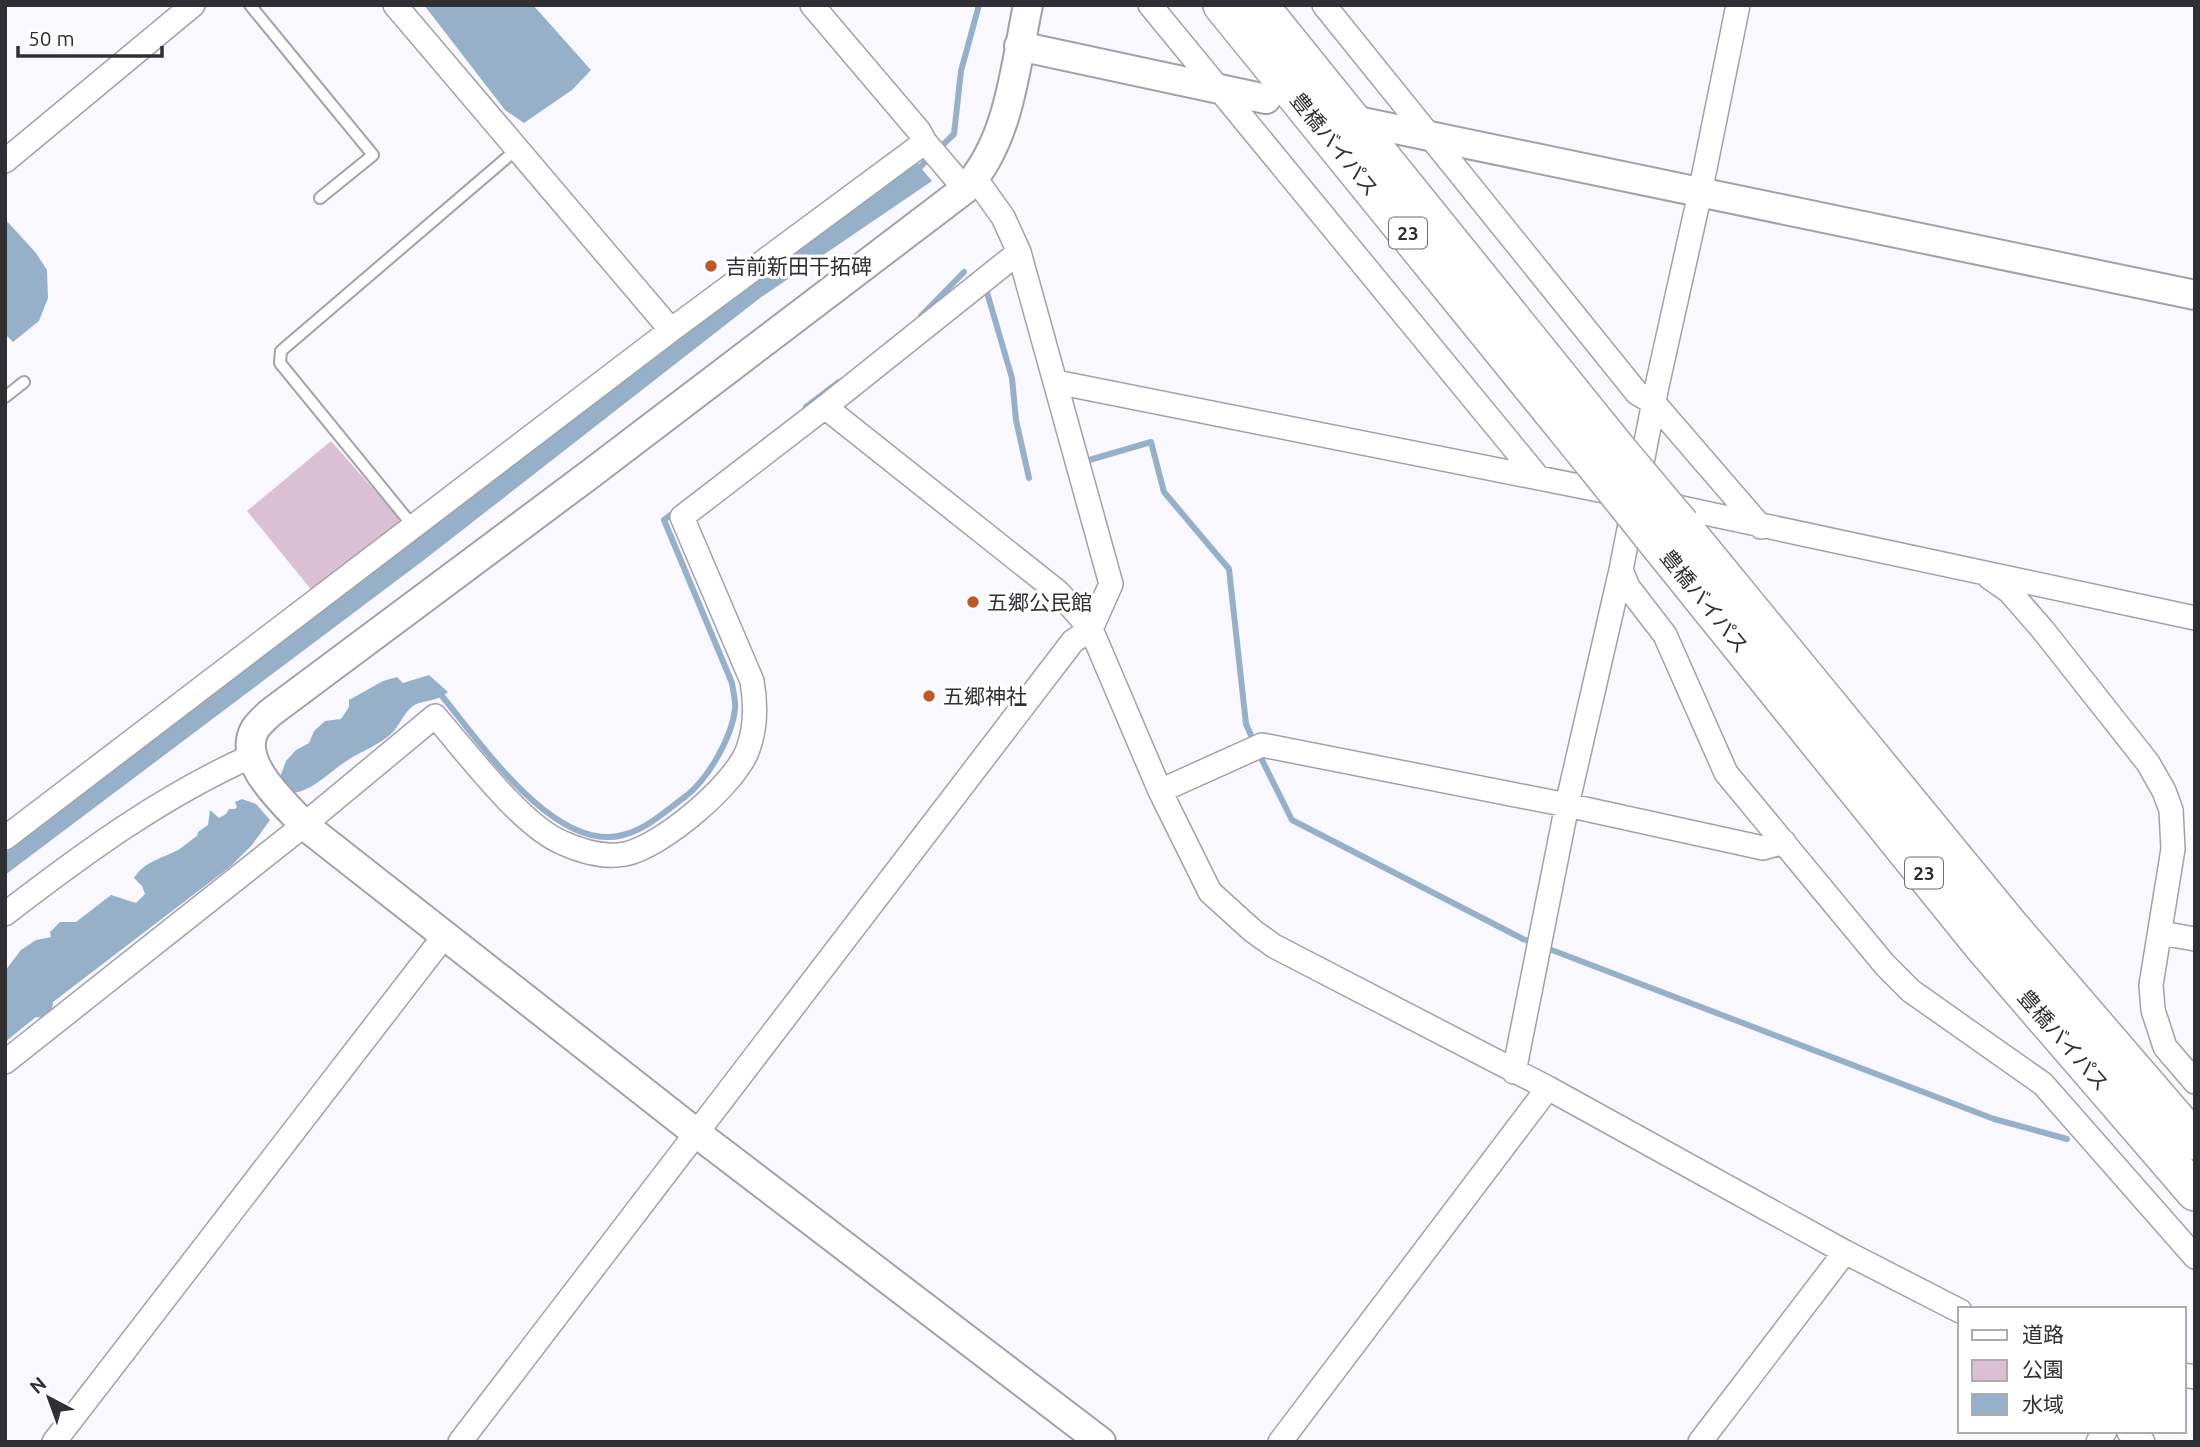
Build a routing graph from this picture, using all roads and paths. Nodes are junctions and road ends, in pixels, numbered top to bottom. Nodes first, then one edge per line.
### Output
1 (192, 5) edge
2 (250, 5) edge
3 (395, 5) edge
4 (813, 5) edge
5 (1028, 5) edge
6 (1150, 5) edge
7 (1222, 5) edge
8 (1259, 5) edge
9 (1324, 5) edge
10 (1738, 5) edge
11 (1019, 46) junction
12 (1220, 89) junction
13 (1266, 99) dead end
14 (1362, 122) dead end
15 (1427, 135) junction
16 (517, 149) junction
17 (932, 150) junction
18 (5, 161) edge
19 (970, 184) junction
20 (1700, 192) junction
21 (320, 198) dead end
22 (1019, 252) junction
23 (2195, 295) edge
24 (671, 330) junction
25 (24, 382) dead end
26 (1056, 382) junction
27 (5, 397) edge
28 (1654, 403) junction
29 (825, 408) junction
30 (1605, 456) junction
31 (1537, 476) junction
32 (1636, 498) junction
33 (413, 526) junction
34 (1761, 527) junction
35 (1671, 536) junction
36 (1621, 570) junction
37 (1987, 575) junction
38 (2195, 618) edge
39 (1091, 629) junction
40 (258, 768) junction
41 (1160, 791) junction
42 (1567, 805) junction
43 (304, 825) junction
44 (5, 838) edge
45 (1784, 842) junction
46 (5, 914) edge
47 (2161, 933) junction
48 (445, 935) junction
49 (2195, 939) edge
50 (5, 1062) edge
51 (1514, 1072) junction
52 (2195, 1082) edge
53 (1548, 1088) junction
54 (695, 1132) junction
55 (2195, 1141) edge
56 (2195, 1192) edge
57 (1845, 1252) junction
58 (2195, 1257) edge
59 (1958, 1310) edge
60 (54, 1442) edge
61 (460, 1442) edge
62 (1101, 1442) edge
63 (1280, 1442) edge
64 (1700, 1442) edge

1 - 18 street
2 - 21 lane
3 - 16 street
4 - 17 street
5 - 11 street
6 - 12 street
7 - 30 highway, 豊橋バイパス / 23
8 - 30 highway, 豊橋バイパス / 23
9 - 15 street
10 - 20 street
11 - 12 street
11 - 19 street
12 - 13 street
12 - 31 street
14 - 15 street
15 - 20 street
15 - 28 street
16 - 24 street
16 - 33 lane
17 - 19 street
17 - 24 street
19 - 22 street
19 - 40 street
20 - 23 street
20 - 28 street
22 - 26 street
22 - 29 street
24 - 33 street
25 - 27 lane
26 - 31 street
26 - 39 street
28 - 32 street
28 - 34 street
29 - 39 street
29 - 43 street
30 - 35 highway, 豊橋バイパス / 23, bridge
31 - 32 street
32 - 34 street
32 - 36 street
33 - 44 street
34 - 37 street
35 - 55 highway, 豊橋バイパス / 23
35 - 56 highway, 豊橋バイパス / 23
36 - 42 street
36 - 45 street
37 - 38 street
37 - 47 street
39 - 41 street
39 - 54 street
40 - 43 street
40 - 46 street
41 - 42 street
41 - 51 street
42 - 45 street
42 - 51 street
43 - 48 street
43 - 50 street
45 - 58 street
47 - 49 street
47 - 52 street
48 - 54 street
48 - 60 street
51 - 53 street
53 - 57 street
53 - 63 street
54 - 61 street
54 - 62 street
57 - 59 street
57 - 64 street

